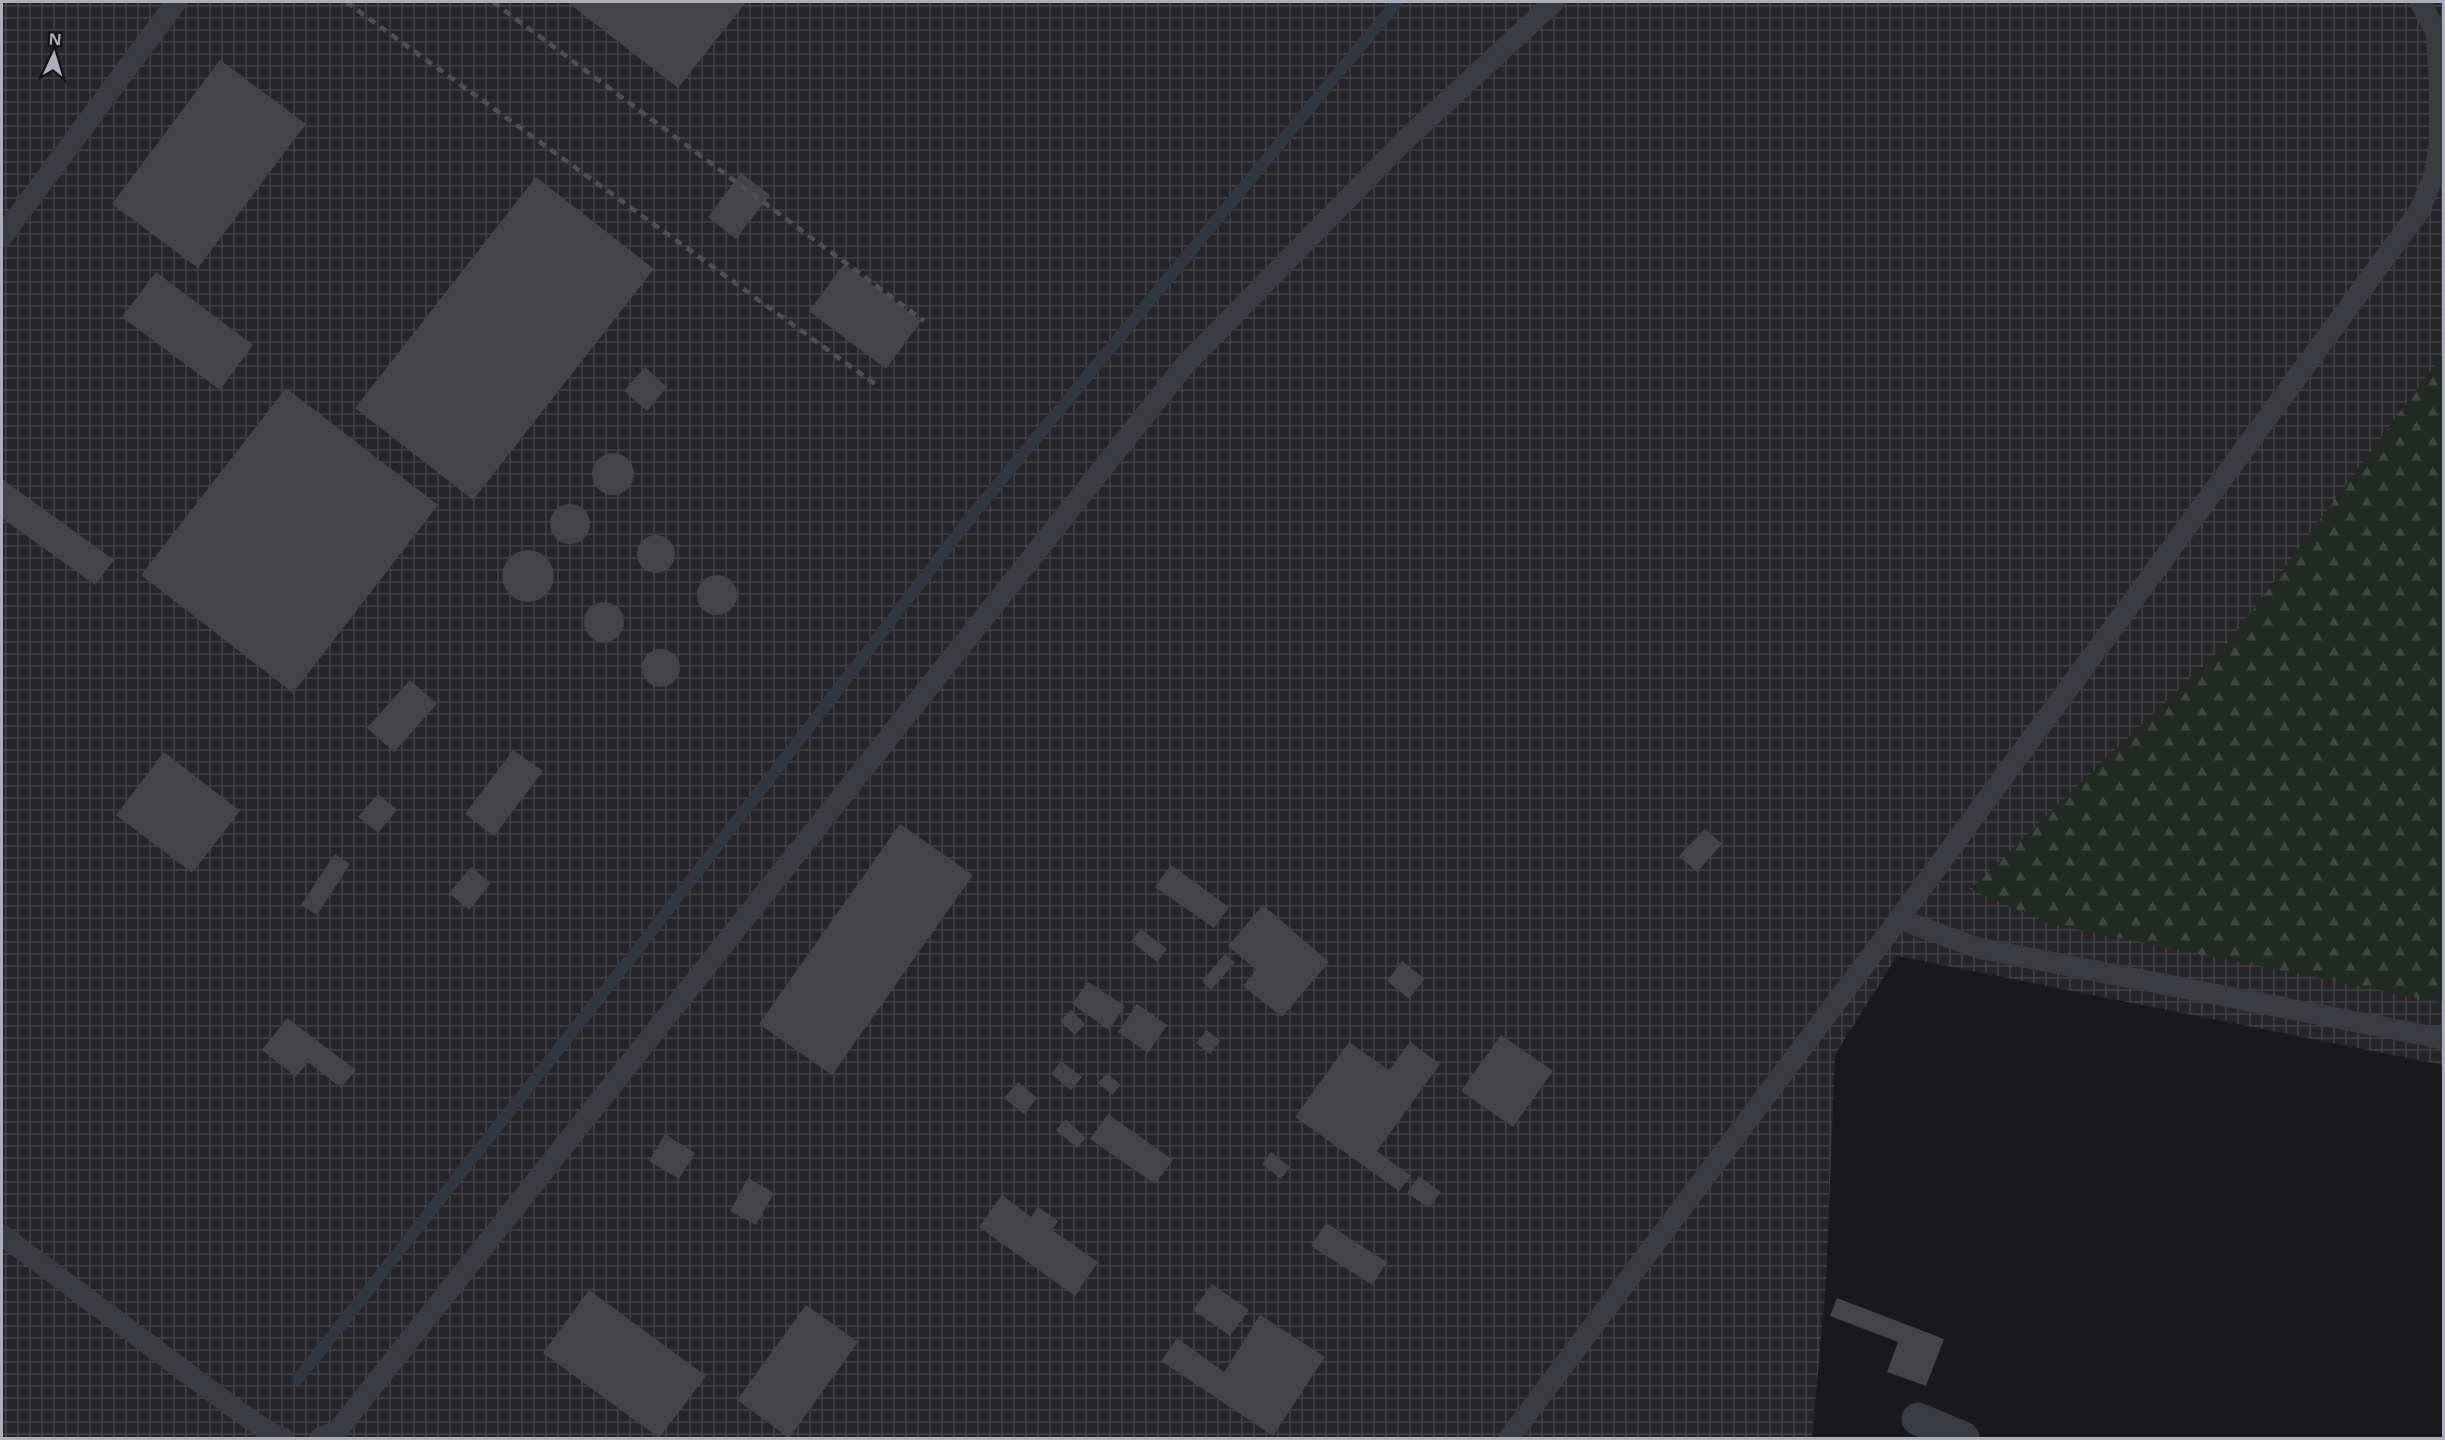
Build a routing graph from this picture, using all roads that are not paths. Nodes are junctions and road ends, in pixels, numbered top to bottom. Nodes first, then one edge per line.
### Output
1 (176, 2) edge
2 (1554, 2) edge
3 (2420, 2) edge
4 (2, 237) edge
5 (1899, 919) junction
6 (2444, 1039) edge
7 (2, 1235) edge
8 (1918, 1419) dead end
9 (277, 1436) edge
10 (248, 1438) edge
11 (320, 1438) edge
12 (1509, 1438) edge
13 (1963, 1438) edge

1 - 4 lane
2 - 11 lane
3 - 5 lane
5 - 6 lane
5 - 12 lane
7 - 9 lane
8 - 13 street
9 - 10 lane

